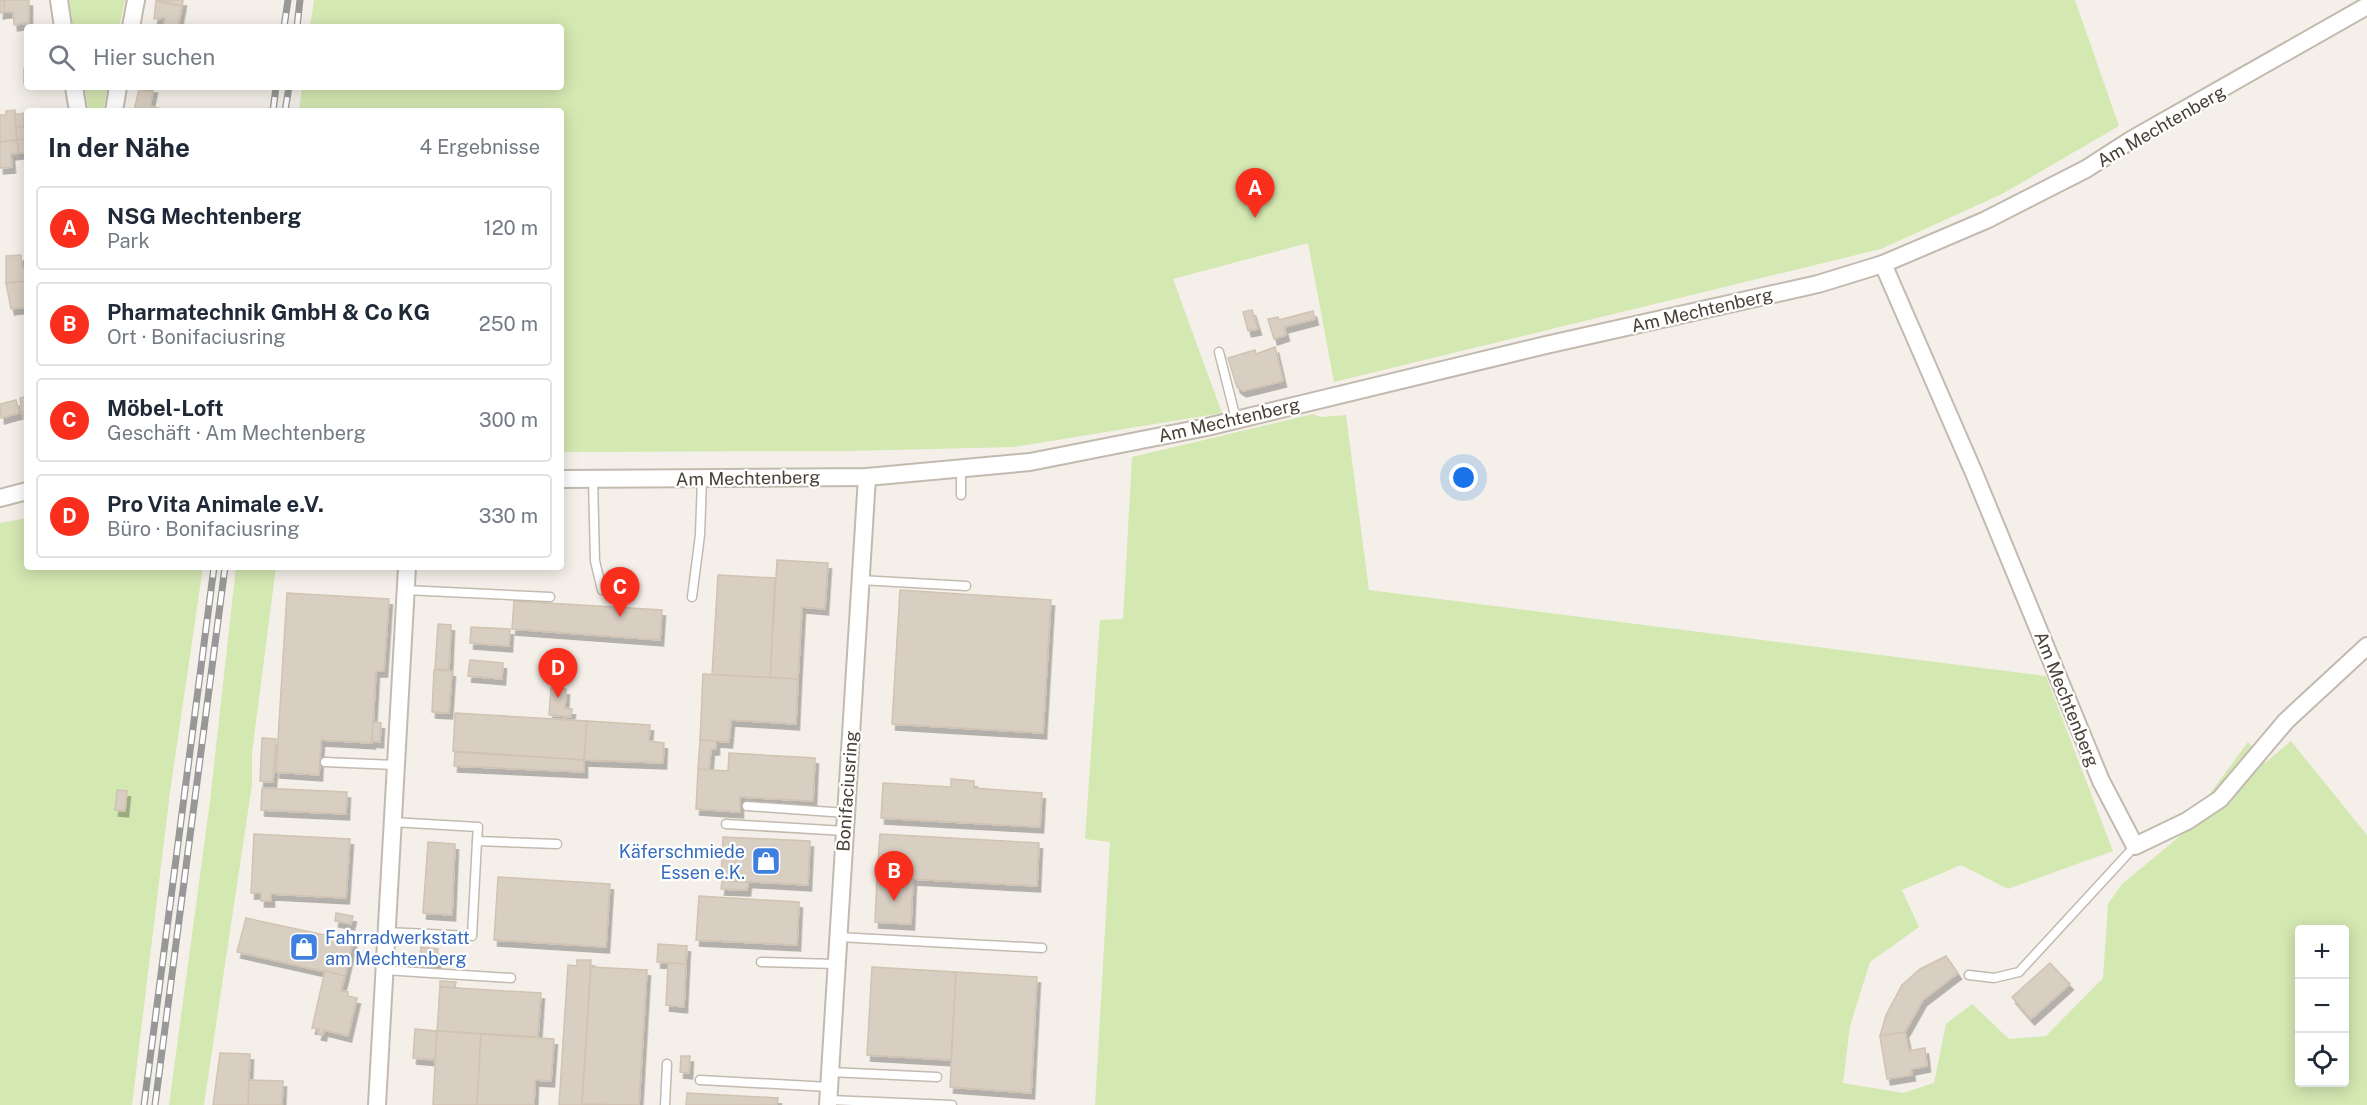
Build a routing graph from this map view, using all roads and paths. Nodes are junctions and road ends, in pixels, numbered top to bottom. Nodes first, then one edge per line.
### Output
1 (59, 0) edge
2 (136, 0) edge
3 (2367, 6) edge
4 (63, 24) edge
5 (131, 24) edge
6 (74, 90) edge
7 (118, 90) edge
8 (78, 108) edge
9 (114, 108) edge
10 (1883, 264) junction
11 (1219, 352) dead end
12 (1236, 419) junction
13 (961, 470) junction
14 (867, 477) junction
15 (564, 479) edge
16 (593, 479) junction
17 (702, 479) junction
18 (24, 492) edge
19 (961, 495) dead end
20 (0, 498) edge
21 (406, 570) edge
22 (860, 580) junction
23 (966, 586) dead end
24 (405, 590) junction
25 (550, 597) dead end
26 (692, 597) dead end
27 (621, 607) dead end
28 (2367, 646) edge
29 (325, 762) dead end
30 (395, 765) junction
31 (747, 806) dead end
32 (846, 813) junction
33 (392, 822) junction
34 (726, 824) dead end
35 (845, 831) junction
36 (477, 841) junction
37 (557, 844) dead end
38 (2135, 846) junction
39 (386, 932) junction
40 (838, 937) junction
41 (1042, 948) dead end
42 (761, 962) dead end
43 (837, 964) junction
44 (384, 970) junction
45 (1969, 975) dead end
46 (511, 978) dead end
47 (668, 1064) dead end
48 (937, 1077) dead end
49 (700, 1080) dead end
50 (829, 1091) edge
51 (377, 1105) edge
52 (665, 1105) edge
53 (952, 1105) edge

1 - 4 street
2 - 5 street
3 - 10 street, Am Mechtenberg
6 - 8 street
7 - 9 street
10 - 12 street, Am Mechtenberg
10 - 38 street, Am Mechtenberg
11 - 12 lane
12 - 13 street, Am Mechtenberg
13 - 14 street, Am Mechtenberg
13 - 19 lane
14 - 17 street, Am Mechtenberg
14 - 22 street, Bonifaciusring
15 - 16 street, Am Mechtenberg
16 - 17 street, Am Mechtenberg
16 - 27 lane
17 - 26 lane
18 - 20 street
21 - 24 street
22 - 23 lane
22 - 32 street, Bonifaciusring
24 - 25 lane
24 - 30 street
28 - 38 street
29 - 30 lane
30 - 33 street
31 - 32 lane
32 - 35 street, Bonifaciusring
33 - 36 lane
33 - 39 street
34 - 35 lane
35 - 40 street, Bonifaciusring
36 - 37 lane
36 - 39 lane
38 - 45 lane
39 - 44 street
40 - 41 lane
40 - 43 street, Bonifaciusring
42 - 43 lane
43 - 50 street, Bonifaciusring
44 - 46 lane
44 - 51 street
47 - 52 lane
48 - 50 lane
49 - 50 lane
50 - 53 lane

